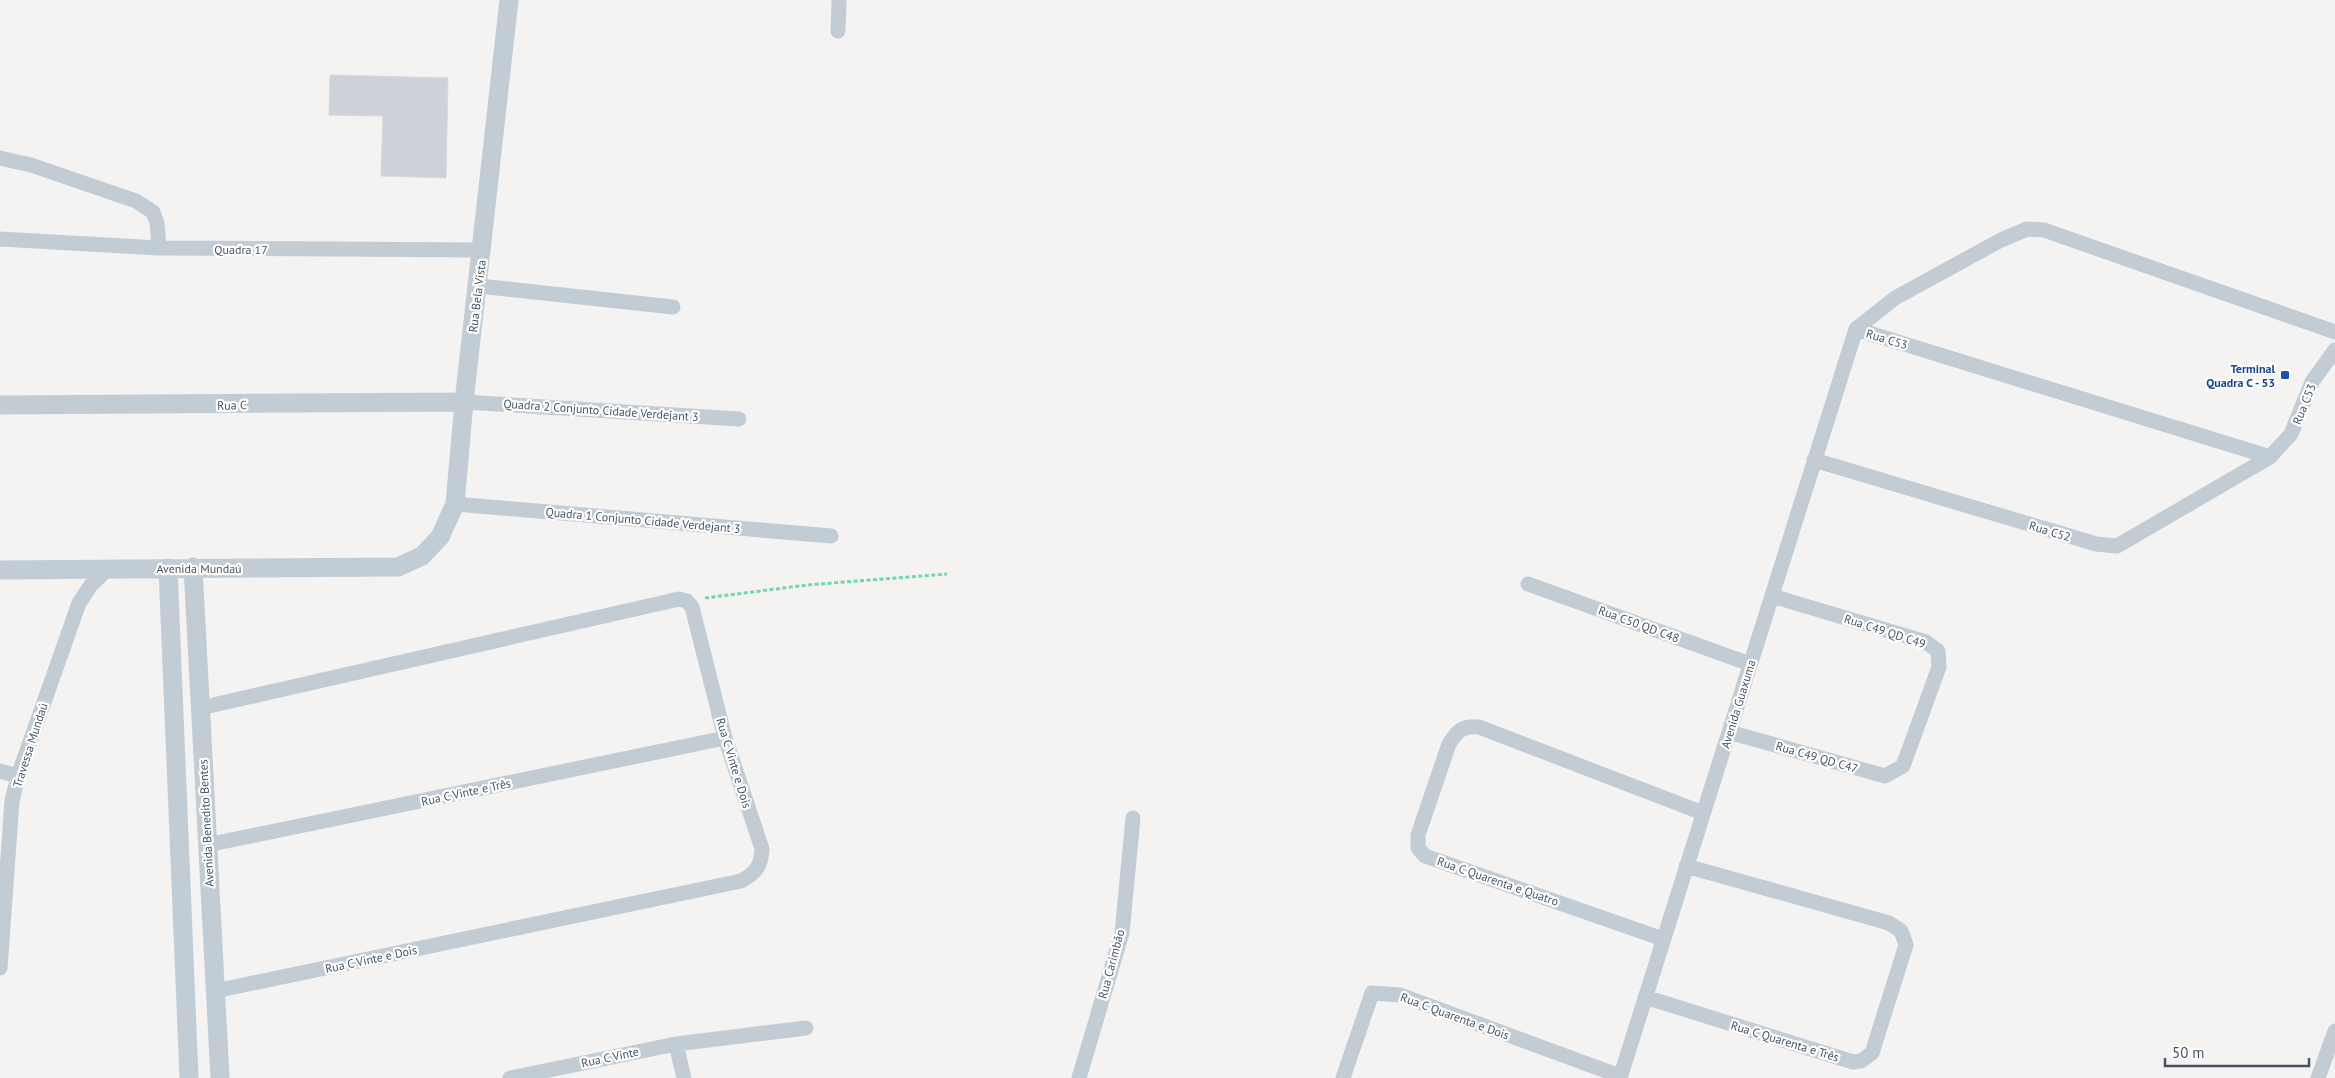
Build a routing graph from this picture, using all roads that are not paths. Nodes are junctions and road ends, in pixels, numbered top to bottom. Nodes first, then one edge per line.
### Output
1 (509, 0) edge
2 (839, 0) edge
3 (838, 31) dead end
4 (0, 158) edge
5 (0, 240) edge
6 (159, 248) junction
7 (482, 250) junction
8 (478, 286) junction
9 (673, 307) dead end
10 (1856, 329) junction
11 (2335, 332) edge
12 (2335, 350) edge
13 (464, 402) junction
14 (0, 405) edge
15 (739, 418) dead end
16 (2270, 457) junction
17 (1814, 460) junction
18 (455, 504) junction
19 (831, 536) dead end
20 (193, 567) junction
21 (398, 567) joint
22 (108, 568) junction
23 (168, 568) junction
24 (0, 570) edge
25 (1528, 584) dead end
26 (1772, 596) junction
27 (1750, 664) junction
28 (200, 708) junction
29 (1729, 732) junction
30 (725, 738) junction
31 (1903, 766) joint
32 (0, 771) edge
33 (18, 776) junction
34 (1703, 813) junction
35 (1134, 818) dead end
36 (207, 845) junction
37 (1686, 866) junction
38 (2, 910) edge
39 (1663, 939) junction
40 (0, 968) edge
41 (215, 991) junction
42 (1645, 997) junction
43 (806, 1028) dead end
44 (2335, 1031) edge
45 (676, 1044) junction
46 (1620, 1077) edge
47 (189, 1078) edge
48 (220, 1078) edge
49 (510, 1078) edge
50 (684, 1078) edge
51 (1078, 1078) edge
52 (1343, 1078) edge
53 (2318, 1078) edge

1 - 7 street, Rua Bela Vista
2 - 3 street
4 - 6 street
5 - 6 street, Quadra 17
6 - 7 street, Quadra 17
7 - 8 street, Rua Bela Vista
8 - 9 street
8 - 13 street, Rua Bela Vista
10 - 11 street, Rua C53
10 - 16 street, Rua C53
10 - 17 street, Avenida Guaxuma
12 - 16 street, Rua C53
13 - 14 street, Rua C
13 - 15 street, Quadra 2 Conjunto Cidade Verdejant 3
13 - 18 street, Rua Bela Vista
16 - 17 street, Rua C52
17 - 26 street, Avenida Guaxuma
18 - 19 street, Quadra 1 Conjunto Cidade Verdejant 3
18 - 21 street, Rua Bela Vista
20 - 21 street, Avenida Mundaú
20 - 23 street, Avenida Mundaú
20 - 28 street, Avenida Benedito Bentes
22 - 23 street, Avenida Mundaú
22 - 24 street, Avenida Mundaú
22 - 33 street, Travessa Mundaú
23 - 47 street
25 - 27 street, Rua C50 QD C48
26 - 27 street, Avenida Guaxuma
26 - 31 street, Rua C49 QD C49
27 - 29 street, Avenida Guaxuma
28 - 30 street, Rua C Vinte e Dois
28 - 36 street, Avenida Benedito Bentes
29 - 31 street, Rua C49 QD C47
29 - 34 street, Avenida Guaxuma
30 - 36 street, Rua C Vinte e Três
30 - 41 street, Rua C Vinte e Dois
32 - 33 street
33 - 38 street, Travessa Mundaú
34 - 37 street, Avenida Guaxuma
34 - 39 street, Rua C Quarenta e Quatro
35 - 51 street, Rua Carimbão
36 - 41 street, Avenida Benedito Bentes
37 - 39 street, Avenida Guaxuma
37 - 42 street, Rua C Quarenta e Três
38 - 40 street, Travessa Mundaú
39 - 42 street, Avenida Guaxuma
41 - 48 street, Avenida Benedito Bentes
42 - 46 street, Avenida Guaxuma
43 - 45 street, Rua C Vinte
44 - 53 street
45 - 49 street, Rua C Vinte
45 - 50 street
46 - 52 street, Rua C Quarenta e Dois

